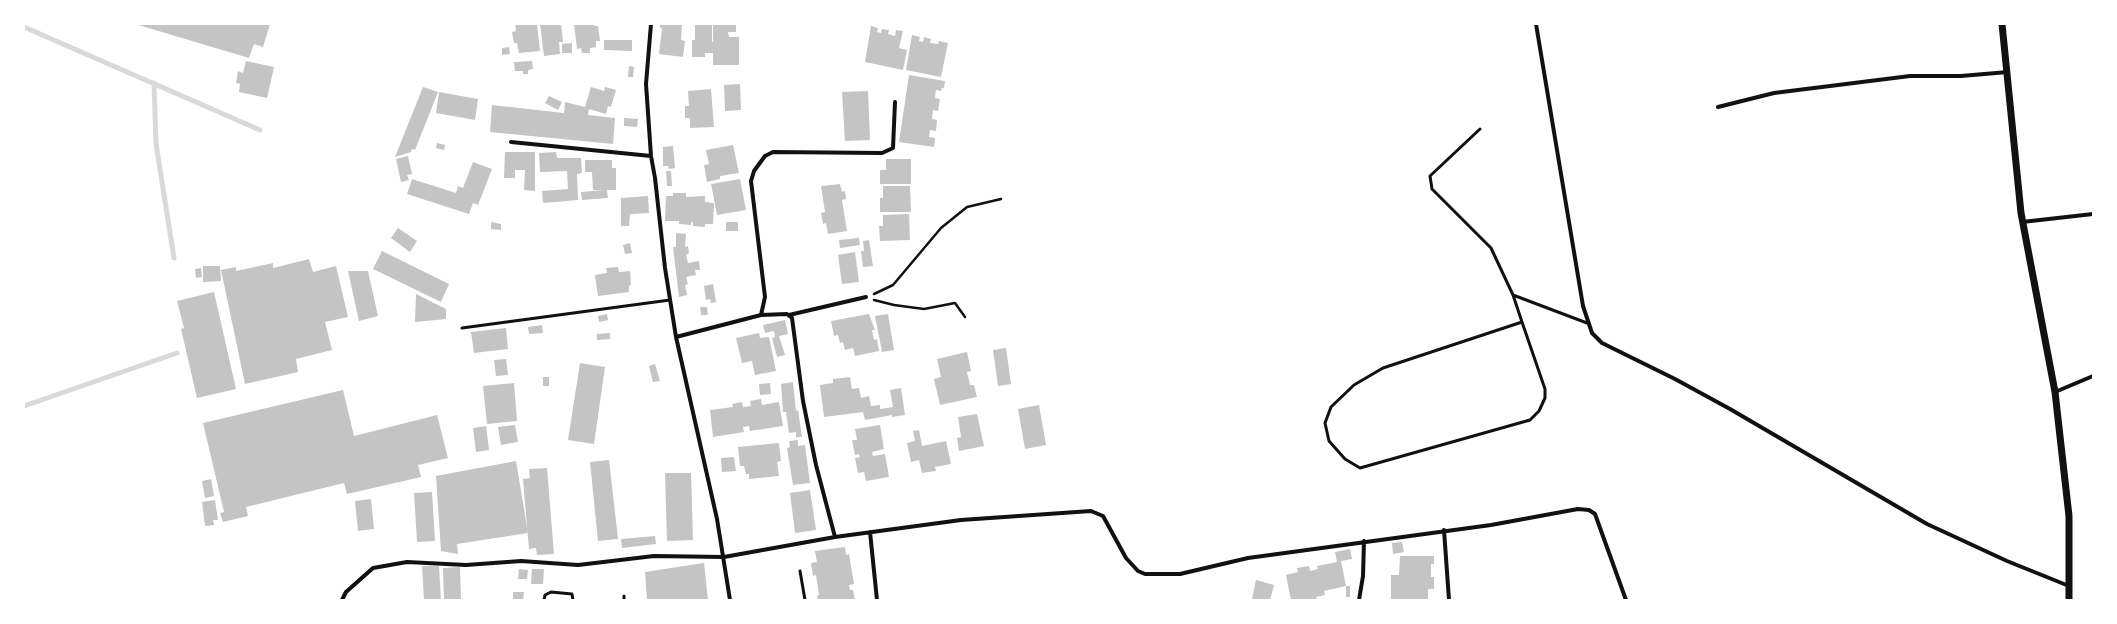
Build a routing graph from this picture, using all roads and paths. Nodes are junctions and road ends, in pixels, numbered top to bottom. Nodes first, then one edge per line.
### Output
1 (651, 24) edge
2 (1536, 24) edge
3 (2002, 24) edge
4 (2008, 72) junction
5 (895, 102) dead end
6 (1718, 107) dead end
7 (1480, 129) dead end
8 (511, 142) dead end
9 (651, 156) junction
10 (1001, 199) dead end
11 (2093, 214) edge
12 (2022, 222) junction
13 (1513, 295) junction
14 (866, 297) junction
15 (670, 300) junction
16 (762, 315) junction
17 (789, 315) junction
18 (965, 317) dead end
19 (1522, 322) junction
20 (1587, 323) junction
21 (462, 328) dead end
22 (676, 337) junction
23 (2093, 376) edge
24 (2055, 392) junction
25 (1444, 530) junction
26 (870, 532) junction
27 (836, 537) junction
28 (1364, 541) junction
29 (724, 557) junction
30 (800, 571) dead end
31 (2069, 586) junction
32 (342, 600) edge
33 (544, 600) edge
34 (573, 600) edge
35 (730, 600) edge
36 (805, 600) edge
37 (877, 600) edge
38 (1359, 600) edge
39 (1449, 600) edge
40 (1626, 600) edge
41 (2069, 600) edge

1 - 9 street
2 - 20 street
3 - 4 street
4 - 6 street
4 - 12 street
5 - 16 street
7 - 13 lane
8 - 9 street
9 - 15 street
10 - 14 path
11 - 12 street
12 - 24 street
13 - 19 lane
13 - 20 lane
14 - 17 street
14 - 18 path
15 - 21 lane
15 - 22 street
16 - 17 street
16 - 22 street
17 - 27 street
19 - 19 lane
20 - 31 street
22 - 29 street
23 - 24 street
24 - 31 street
25 - 28 street
25 - 39 street
25 - 40 street
26 - 27 street
26 - 28 street
26 - 37 street
27 - 29 street
28 - 38 street
29 - 32 street
29 - 35 street
30 - 36 lane
31 - 41 street
33 - 34 lane

